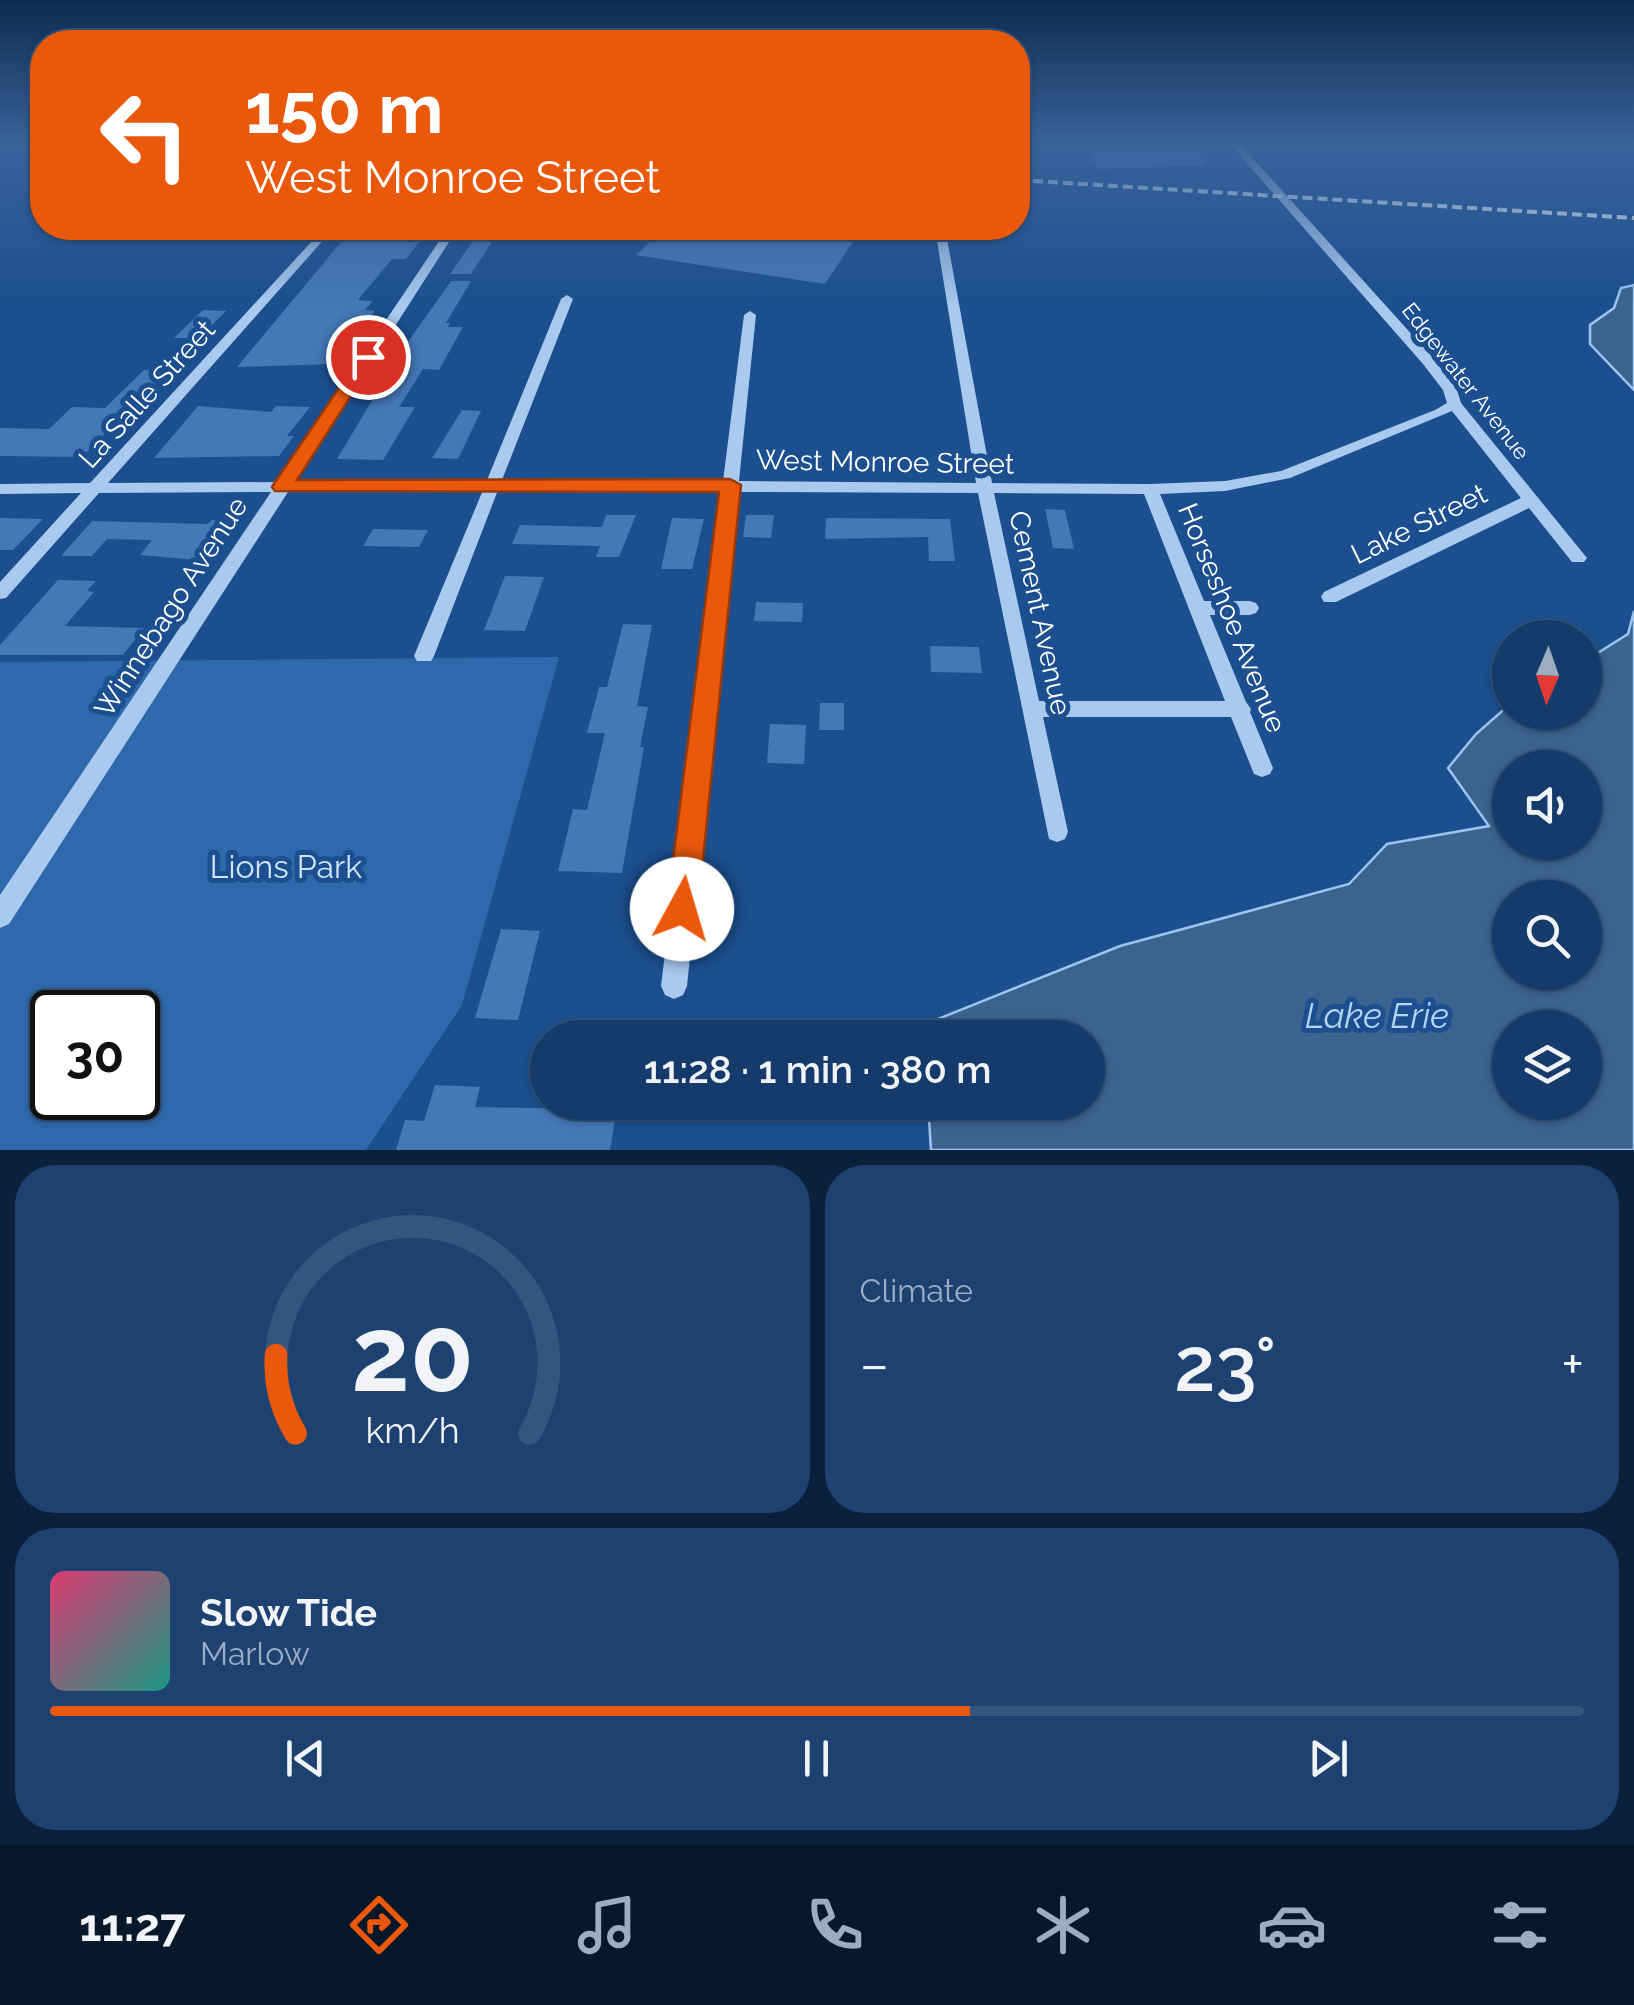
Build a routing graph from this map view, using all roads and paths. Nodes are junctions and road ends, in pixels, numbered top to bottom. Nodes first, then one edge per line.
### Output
1 (1284, 199) edge
2 (318, 240) edge
3 (445, 240) edge
4 (942, 240) edge
5 (567, 300) dead end
6 (750, 315) dead end
7 (1454, 404) junction
8 (493, 485) junction
9 (730, 485) junction
10 (282, 487) junction
11 (0, 489) edge
12 (95, 489) junction
13 (986, 489) junction
14 (1150, 490) junction
15 (1531, 500) junction
16 (1578, 558) dead end
17 (0, 592) edge
18 (1330, 596) dead end
19 (1198, 608) junction
20 (1250, 608) dead end
21 (424, 656) dead end
22 (1241, 708) junction
23 (1032, 709) junction
24 (1262, 768) dead end
25 (1057, 832) dead end
26 (0, 916) edge
27 (674, 986) dead end

1 - 7 street, Edgewater Avenue
2 - 12 street, La Salle Street
3 - 10 street, Winnebago Avenue
4 - 13 street, Cement Avenue
5 - 8 street
6 - 9 street
7 - 14 street, West Monroe Street
7 - 15 street, Edgewater Avenue
8 - 9 street, West Monroe Street
8 - 10 street, West Monroe Street
8 - 21 street
9 - 13 street, West Monroe Street
9 - 27 street
10 - 12 street, West Monroe Street
10 - 26 street, Winnebago Avenue
11 - 12 street, West Monroe Street
12 - 17 street, La Salle Street
13 - 14 street, West Monroe Street
13 - 23 street, Cement Avenue
14 - 19 street, Horseshoe Avenue
15 - 16 street, Edgewater Avenue
15 - 18 street, Lake Street
19 - 20 street
19 - 22 street, Horseshoe Avenue
22 - 23 street
22 - 24 street, Horseshoe Avenue
23 - 25 street, Cement Avenue

